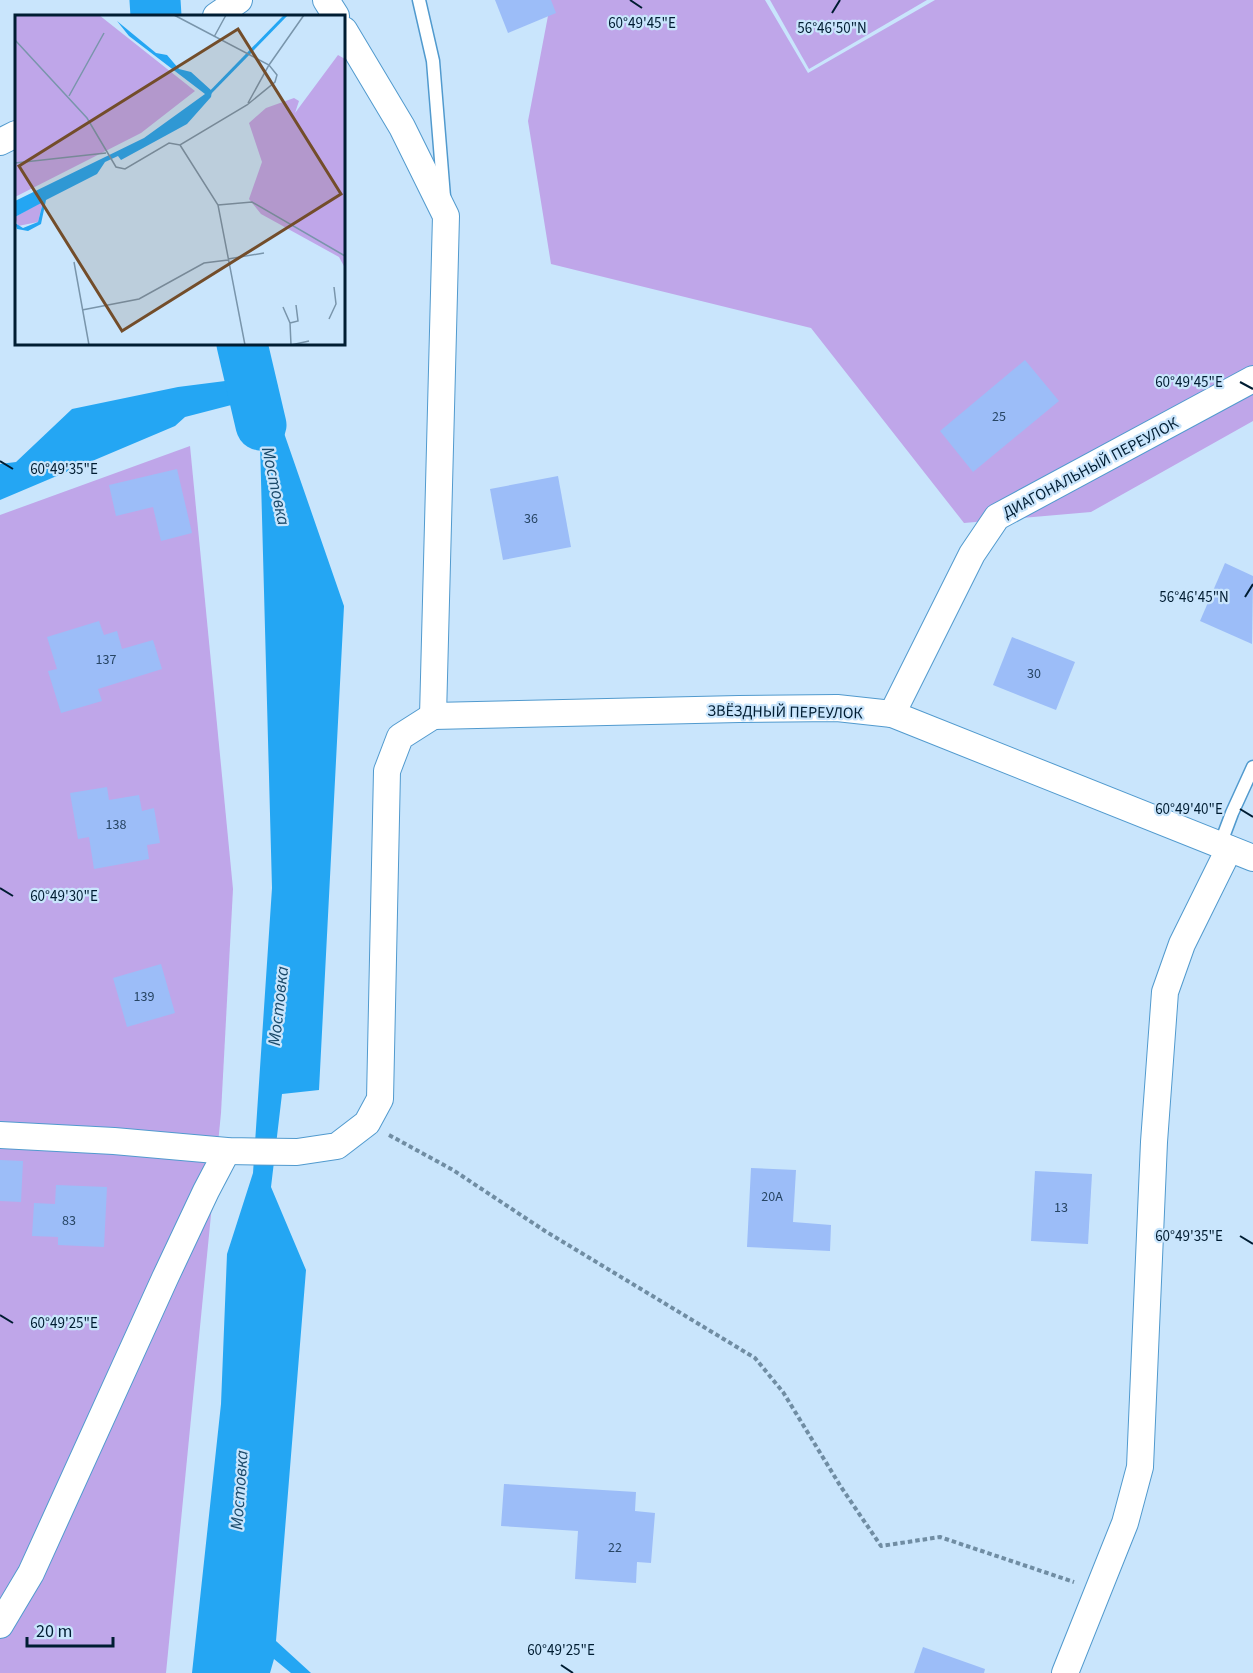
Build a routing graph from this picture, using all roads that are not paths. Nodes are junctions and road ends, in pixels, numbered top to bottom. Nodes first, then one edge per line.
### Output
1 (238, 0) edge
2 (326, 0) edge
3 (419, 0) edge
4 (217, 15) edge
5 (335, 15) edge
6 (345, 32) edge
7 (15, 134) edge
8 (0, 142) edge
9 (446, 216) junction
10 (1253, 379) edge
11 (892, 714) junction
12 (433, 716) junction
13 (1253, 767) edge
14 (1224, 847) junction
15 (1253, 858) edge
16 (0, 1135) edge
17 (237, 1151) junction
18 (0, 1625) edge
19 (1065, 1673) edge

1 - 4 street
2 - 5 street
3 - 9 lane
6 - 9 street
7 - 8 street
9 - 12 street
10 - 11 street, ДИАГОНАЛЬНЫЙ ПЕРЕУЛОК
11 - 12 street, ЗВЁЗДНЫЙ ПЕРЕУЛОК
11 - 14 street, ЗВЁЗДНЫЙ ПЕРЕУЛОК
12 - 17 street
13 - 14 lane
14 - 15 street, ЗВЁЗДНЫЙ ПЕРЕУЛОК
14 - 19 street
16 - 17 street
17 - 18 street

